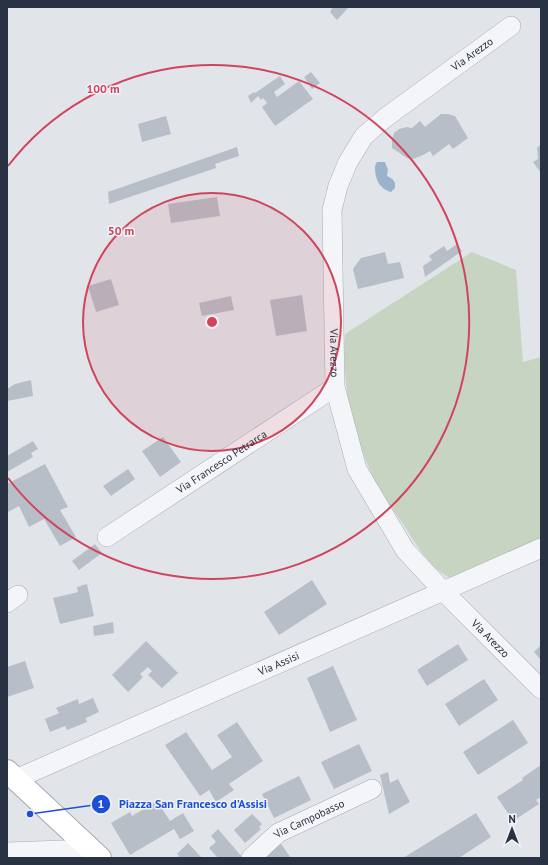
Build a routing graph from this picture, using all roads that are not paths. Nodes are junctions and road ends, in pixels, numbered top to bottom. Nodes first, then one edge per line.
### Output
1 (511, 26) dead end
2 (335, 387) junction
3 (107, 537) dead end
4 (541, 548) edge
5 (443, 591) junction
6 (541, 690) edge
7 (11, 775) edge
8 (372, 789) dead end
9 (7, 852) edge
10 (90, 855) edge
11 (251, 858) edge

1 - 2 street, Via Arezzo
2 - 3 street, Via Francesco Petrarca
2 - 5 street, Via Arezzo
4 - 5 street, Via Assisi
5 - 6 street, Via Arezzo
5 - 7 street, Via Assisi
7 - 10 street
8 - 11 street, Via Campobasso
9 - 10 street

